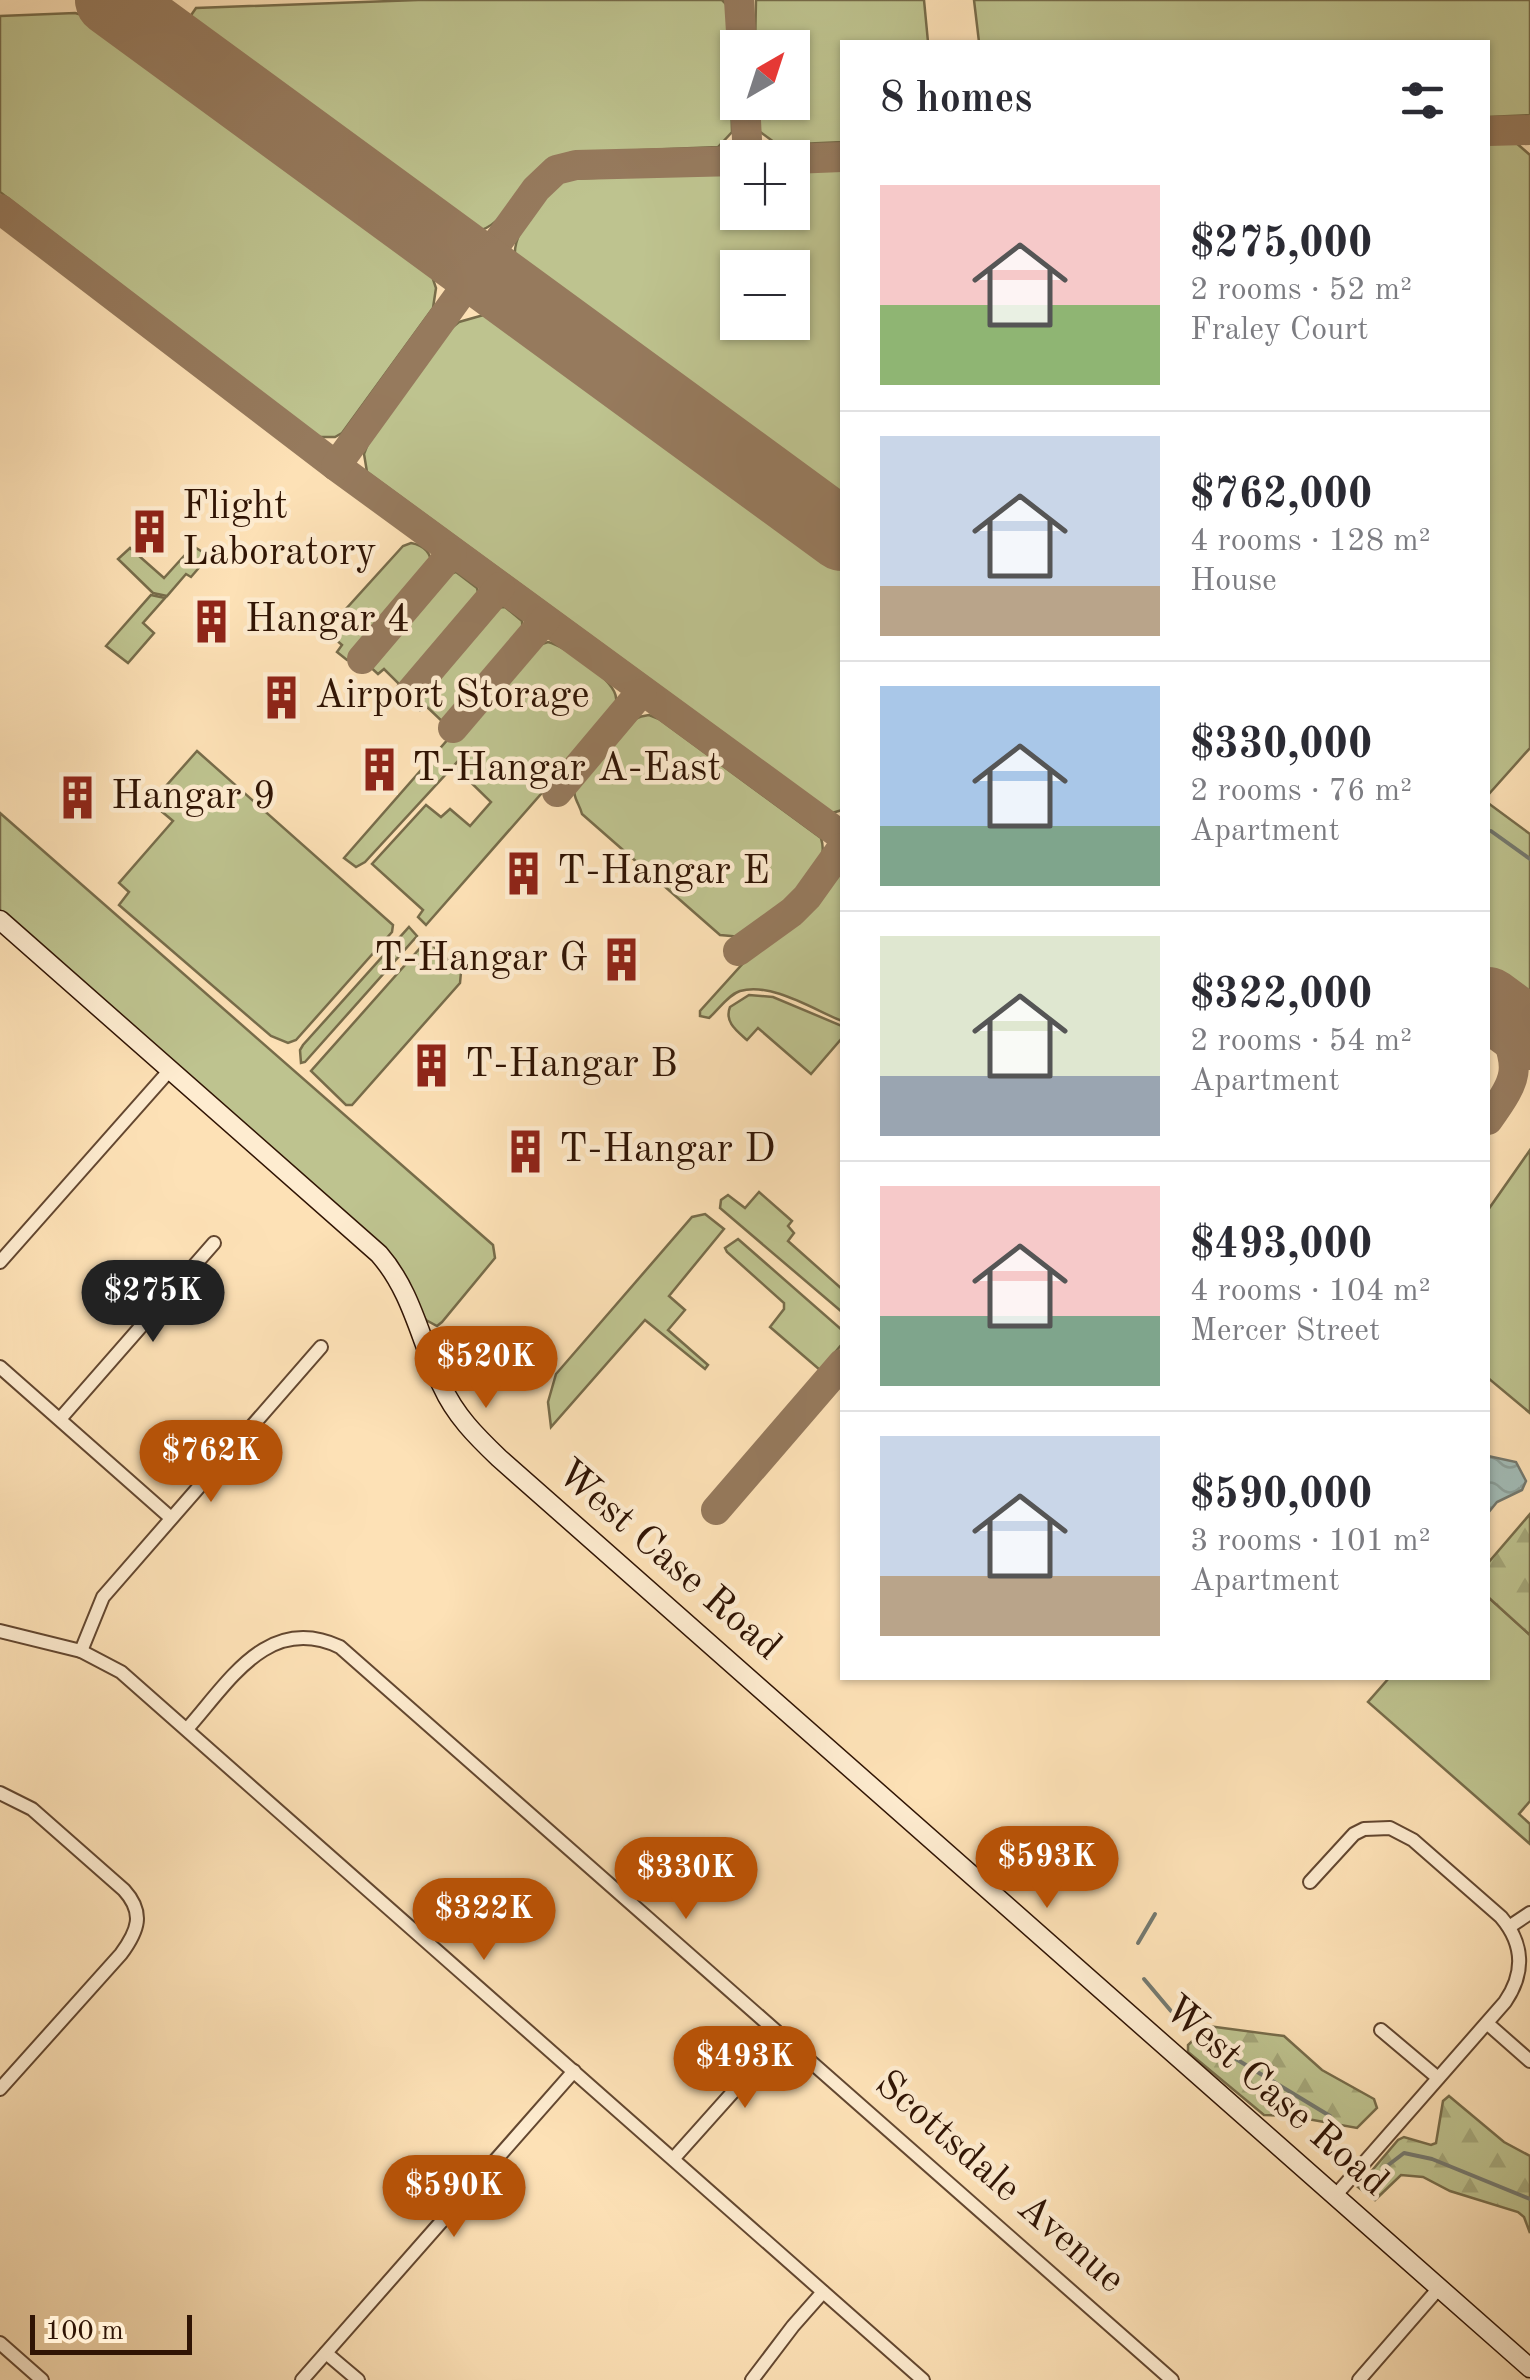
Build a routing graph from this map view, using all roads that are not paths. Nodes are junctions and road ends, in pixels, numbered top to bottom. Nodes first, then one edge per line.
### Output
1 (0, 920) edge
2 (169, 1071) junction
3 (214, 1243) dead end
4 (0, 1262) edge
5 (321, 1348) dead end
6 (0, 1367) edge
7 (60, 1419) junction
8 (171, 1518) junction
9 (0, 1631) edge
10 (81, 1651) junction
11 (187, 1729) junction
12 (0, 1793) edge
13 (1310, 1882) dead end
14 (1530, 1913) edge
15 (1510, 1927) junction
16 (1488, 2024) junction
17 (1381, 2030) dead end
18 (783, 2036) junction
19 (1530, 2061) edge
20 (574, 2071) junction
21 (1438, 2078) junction
22 (0, 2089) edge
23 (674, 2158) junction
24 (1336, 2196) junction
25 (1439, 2288) junction
26 (823, 2292) junction
27 (0, 2343) edge
28 (326, 2353) junction
29 (1530, 2368) edge
30 (26, 2375) edge
31 (42, 2380) edge
32 (302, 2380) edge
33 (358, 2380) edge
34 (752, 2380) edge
35 (924, 2380) edge
36 (1172, 2380) edge
37 (1360, 2380) edge

1 - 2 main road, West Case Road
2 - 4 street
2 - 24 main road, West Case Road
3 - 7 street
5 - 8 street
6 - 7 street
7 - 8 street
8 - 10 street
9 - 10 street
10 - 11 street
11 - 18 street, Scottsdale Avenue
11 - 20 street
12 - 22 street
13 - 15 street
14 - 15 street
15 - 16 street
16 - 19 street
16 - 21 street
17 - 21 street
18 - 23 street
18 - 36 street, Scottsdale Avenue
20 - 23 street
20 - 28 street
21 - 24 street
23 - 26 street
24 - 25 main road, West Case Road
25 - 29 main road, West Case Road
25 - 37 street
26 - 34 street
26 - 35 street
27 - 30 street
28 - 32 street
28 - 33 street
30 - 31 street

